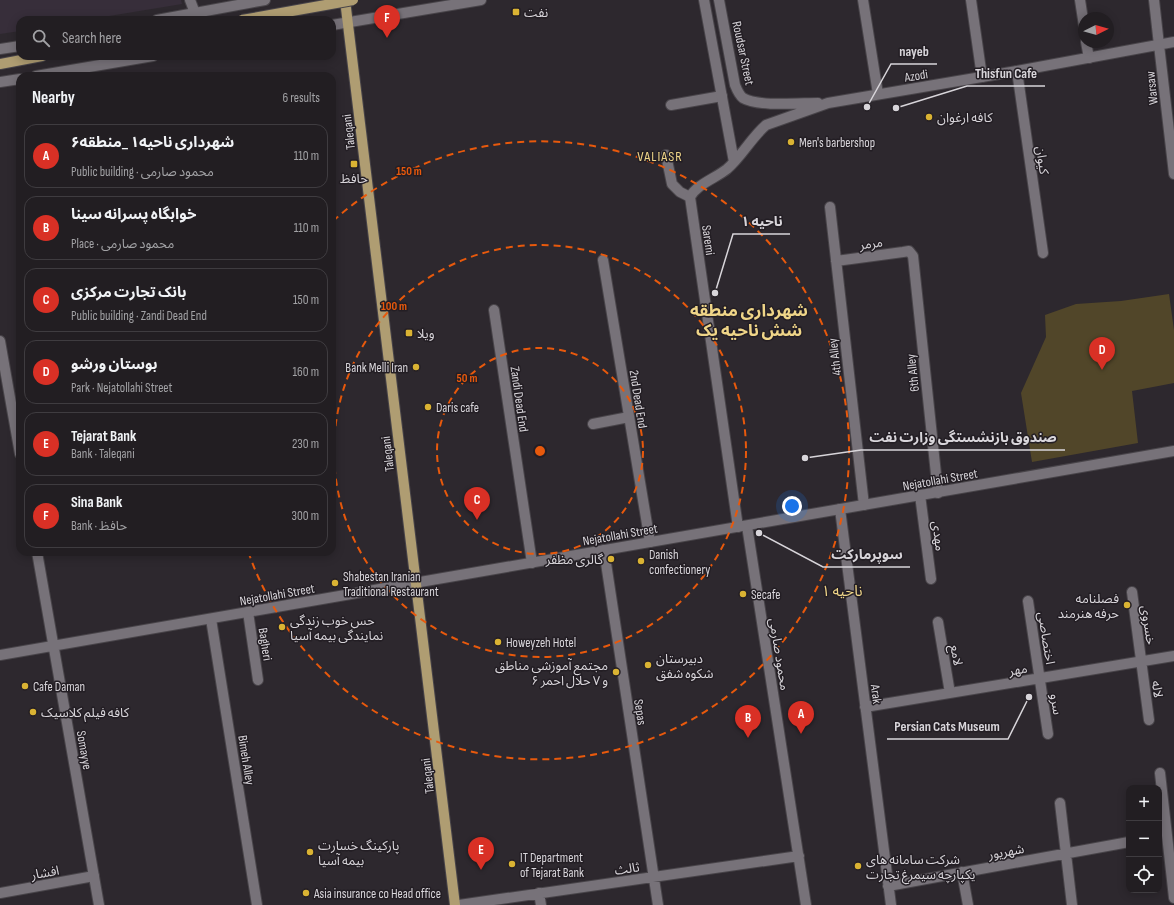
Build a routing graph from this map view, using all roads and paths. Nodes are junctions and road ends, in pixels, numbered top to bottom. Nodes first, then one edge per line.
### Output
1 (190, 0) edge
2 (265, 0) edge
3 (345, 0) edge
4 (353, 0) edge
5 (456, 0) edge
6 (704, 0) edge
7 (719, 0) edge
8 (863, 0) edge
9 (971, 0) edge
10 (1080, 0) edge
11 (1154, 0) edge
12 (476, 1) edge
13 (1082, 12) edge
14 (196, 16) edge
15 (264, 16) edge
16 (348, 23) junction
17 (336, 24) edge
18 (1174, 42) edge
19 (1159, 45) junction
20 (16, 47) edge
21 (1087, 48) edge
22 (0, 49) edge
23 (1089, 58) junction
24 (21, 60) edge
25 (130, 60) edge
26 (0, 64) edge
27 (1017, 71) junction
28 (59, 72) edge
29 (982, 77) junction
30 (16, 80) edge
31 (0, 82) edge
32 (878, 94) junction
33 (722, 96) junction
34 (828, 103) junction
35 (671, 105) dead end
36 (666, 155) dead end
37 (734, 162) junction
38 (1174, 174) edge
39 (690, 197) junction
40 (830, 207) dead end
41 (909, 251) joint
42 (1043, 253) dead end
43 (603, 260) dead end
44 (836, 261) junction
45 (494, 310) dead end
46 (0, 340) edge
47 (2, 367) edge
48 (629, 417) junction
49 (593, 424) dead end
50 (16, 435) edge
51 (1174, 451) edge
52 (938, 492) junction
53 (920, 495) junction
54 (864, 505) junction
55 (840, 509) junction
56 (743, 526) junction
57 (650, 542) junction
58 (604, 550) junction
59 (38, 556) edge
60 (532, 563) junction
61 (931, 579) dead end
62 (416, 583) junction
63 (1132, 592) dead end
64 (1028, 601) dead end
65 (248, 612) junction
66 (211, 619) junction
67 (938, 622) dead end
68 (54, 646) junction
69 (0, 655) edge
70 (1174, 656) edge
71 (1141, 662) junction
72 (1040, 678) junction
73 (258, 680) dead end
74 (950, 693) junction
75 (866, 707) junction
76 (1149, 720) dead end
77 (1048, 734) dead end
78 (1160, 773) dead end
79 (1060, 803) dead end
80 (1167, 835) edge
81 (1126, 843) edge
82 (1066, 853) junction
83 (799, 856) junction
84 (962, 872) junction
85 (94, 876) junction
86 (653, 877) junction
87 (888, 886) junction
88 (0, 893) edge
89 (539, 894) junction
90 (1174, 898) edge
91 (100, 905) edge
92 (257, 905) edge
93 (455, 905) edge
94 (459, 905) edge
95 (541, 905) edge
96 (658, 905) edge
97 (806, 905) edge
98 (891, 905) edge
99 (968, 905) edge
100 (1072, 905) edge

1 - 14 street
2 - 14 street
3 - 16 main road, Taleqani
4 - 15 main road, bridge
5 - 12 street
6 - 33 street
7 - 34 street, Roudsar Street
8 - 32 street
9 - 29 street
10 - 13 street
11 - 19 street, Warsaw
12 - 16 street
16 - 17 street
16 - 62 main road, Taleqani
18 - 19 street, Azodi
19 - 23 street, Azodi
19 - 38 street, Warsaw
20 - 22 street
21 - 23 street
23 - 27 street, Azodi
24 - 26 main road
25 - 28 street
27 - 29 street, Azodi
27 - 42 street, کیوان
29 - 32 street, Azodi
30 - 31 street
32 - 34 street, Azodi
33 - 35 street
33 - 37 street
34 - 37 street
36 - 39 street
37 - 39 street
39 - 56 street, Saremi
40 - 44 street, 4th Alley
41 - 44 street, مرمر
41 - 52 street, 6th Alley
43 - 48 street, 2nd Dead End
44 - 54 street, 4th Alley
45 - 60 street, Zandi Dead End
46 - 47 street
47 - 50 street
48 - 49 street
48 - 57 street, 2nd Dead End
51 - 52 street, Nejatollahi Street
52 - 53 street, Nejatollahi Street
53 - 54 street, Nejatollahi Street
53 - 61 street, مهدی
54 - 55 street, Nejatollahi Street
55 - 56 street, Nejatollahi Street
55 - 75 street, Arak
56 - 57 street, Nejatollahi Street
56 - 83 street, محمود صارمی
57 - 58 street, Nejatollahi Street
58 - 60 street, Nejatollahi Street
58 - 86 street, Sepas
59 - 68 street, Somayye
60 - 62 street, Nejatollahi Street
62 - 65 street, Nejatollahi Street
62 - 93 main road, Taleqani
63 - 71 street, خسروی
64 - 72 street, اختصاصی
65 - 66 street, Nejatollahi Street
65 - 73 street, Bagheri
66 - 68 street, Nejatollahi Street
66 - 92 street, Bimeh Alley
67 - 74 street, لامع
68 - 69 street, Nejatollahi Street
68 - 85 street, Somayye
70 - 71 street, مهر
71 - 72 street, مهر
71 - 76 street, لاله
72 - 74 street, مهر
72 - 77 street, سرو
74 - 75 street, مهر
75 - 87 street, Arak
78 - 80 street
79 - 82 street
80 - 90 street
81 - 82 street, شهریور
82 - 84 street, شهریور
82 - 100 street
83 - 86 street, ثالث
83 - 97 street, محمود صارمی
84 - 87 street, شهریور
84 - 99 street
85 - 88 street, افشار
85 - 91 street, Somayye
86 - 89 street, ثالث
86 - 96 street, Sepas
87 - 98 street, Arak
89 - 94 street, ثالث
89 - 95 street

